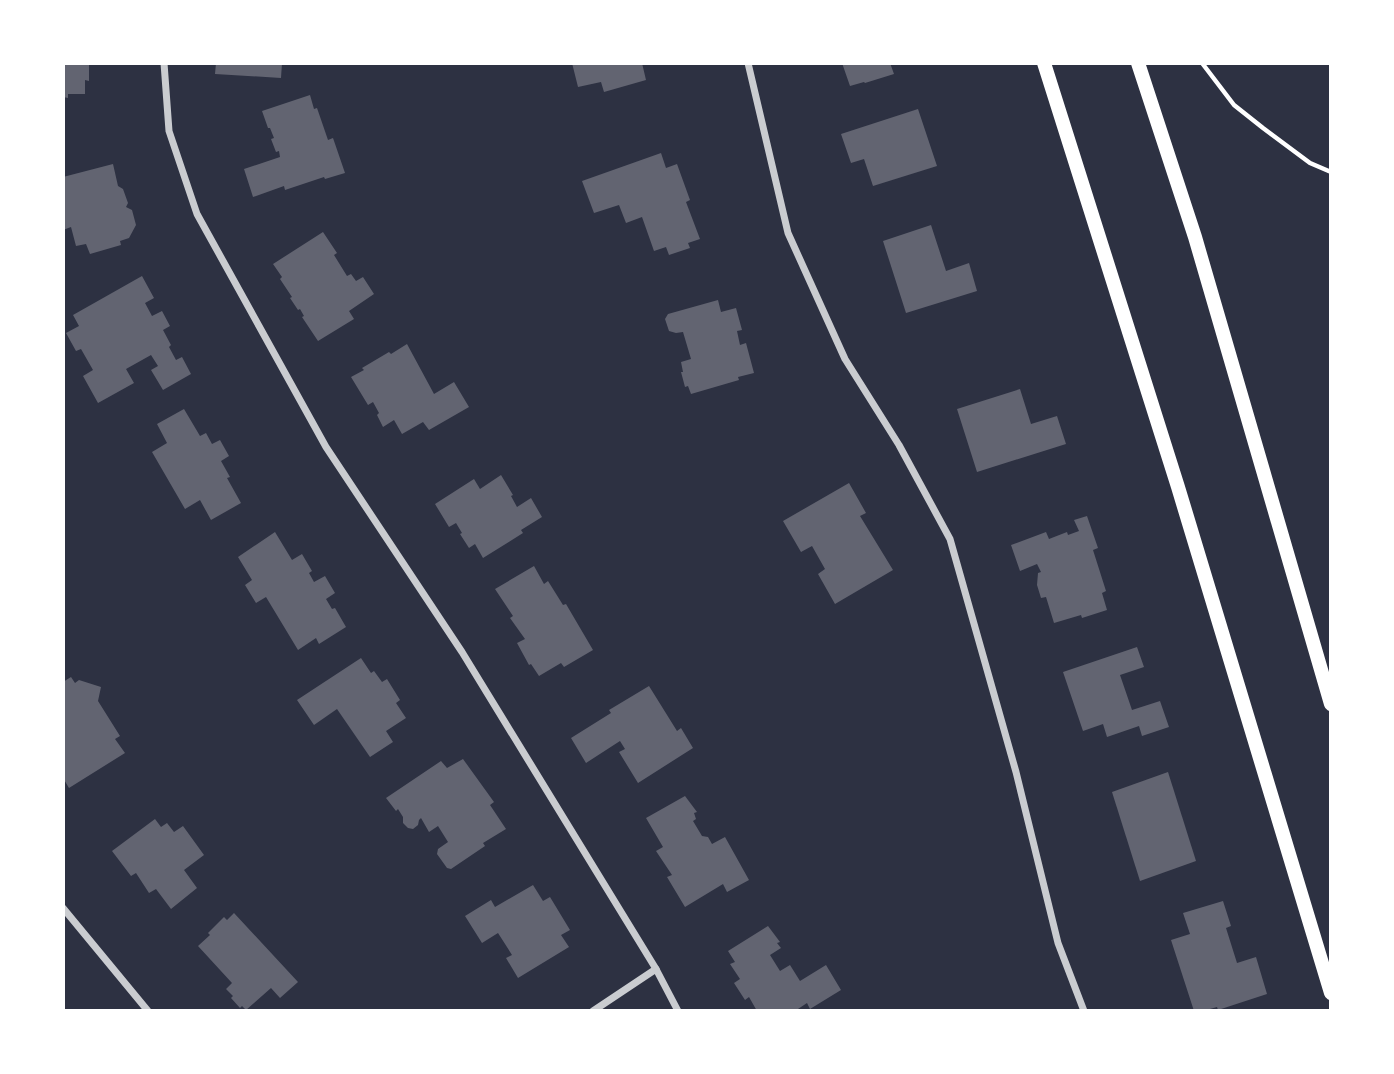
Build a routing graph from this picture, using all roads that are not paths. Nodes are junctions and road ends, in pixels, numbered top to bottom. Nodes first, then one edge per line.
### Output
1 (164, 63) edge
2 (747, 63) edge
3 (1044, 63) edge
4 (1138, 63) edge
5 (1331, 704) edge
6 (63, 908) edge
7 (656, 969) junction
8 (1331, 993) edge
9 (148, 1011) edge
10 (593, 1011) edge
11 (678, 1011) edge
12 (1084, 1011) edge

1 - 7 street
2 - 12 street
3 - 8 main road
4 - 5 main road
6 - 9 street
7 - 10 street
7 - 11 street

